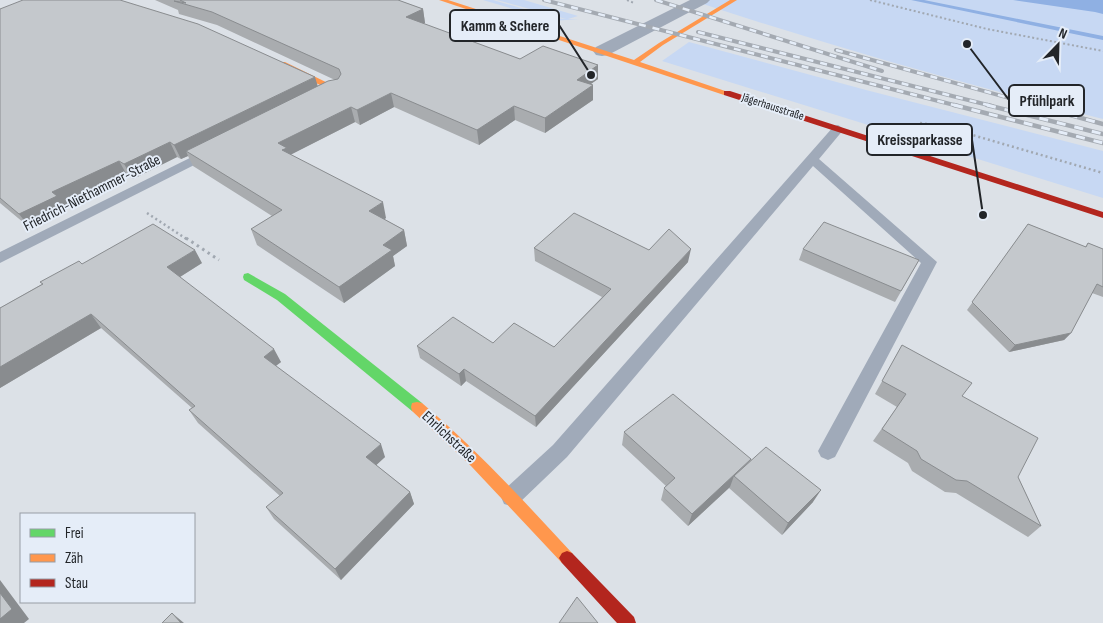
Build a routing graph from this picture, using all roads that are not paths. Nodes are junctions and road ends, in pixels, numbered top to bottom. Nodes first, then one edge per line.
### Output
1 (442, 0) edge
2 (702, 0) edge
3 (734, 0) edge
4 (602, 51) junction
5 (269, 58) edge
6 (636, 62) junction
7 (334, 88) joint
8 (317, 97) edge
9 (838, 129) junction
10 (224, 144) edge
11 (812, 159) junction
12 (1103, 215) edge
13 (0, 258) edge
14 (248, 277) road end
15 (828, 451) dead end
16 (511, 497) junction
17 (628, 623) edge

1 - 4 street, Jägerhausstraße
2 - 4 street
3 - 6 street
4 - 6 street, Jägerhausstraße
5 - 7 street
6 - 9 street, Jägerhausstraße
7 - 8 lane
9 - 11 lane
9 - 12 street, Jägerhausstraße
10 - 13 lane, Friedrich-Niethammer-Straße
11 - 15 lane
11 - 16 lane
14 - 16 street, Ehrlichstraße
16 - 17 street, Ehrlichstraße

